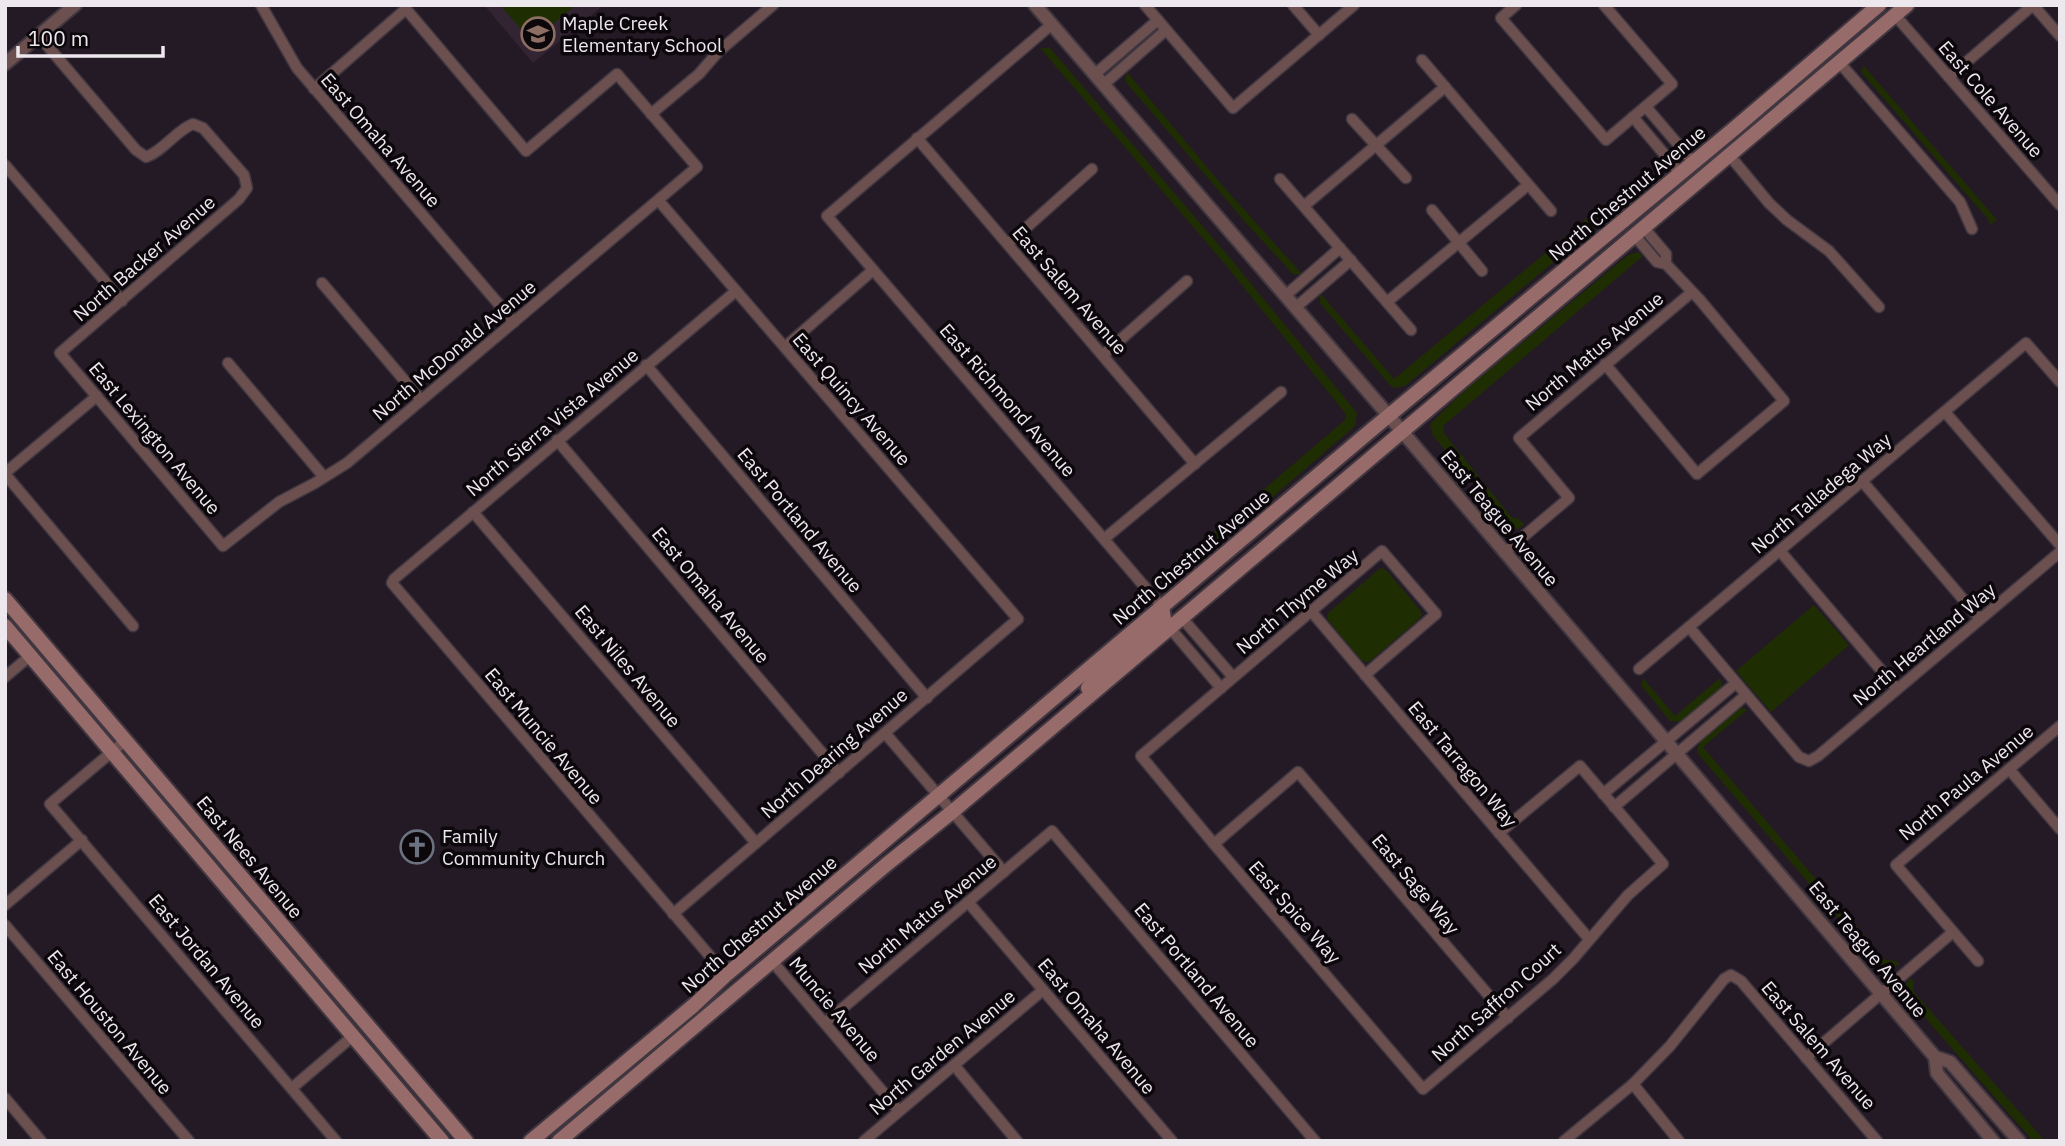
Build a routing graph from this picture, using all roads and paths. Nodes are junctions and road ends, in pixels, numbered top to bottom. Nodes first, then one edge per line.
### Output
1 (75, 5) edge
2 (261, 5) edge
3 (773, 5) edge
4 (1035, 5) edge
5 (1145, 5) edge
6 (1293, 5) edge
7 (1354, 5) edge
8 (1516, 5) edge
9 (1604, 5) edge
10 (1879, 5) edge
11 (2033, 5) edge
12 (1896, 8) edge
13 (1158, 20) junction
14 (1051, 25) junction
15 (1166, 30) junction
16 (1319, 35) junction
17 (39, 36) junction
18 (2060, 36) edge
19 (1422, 60) dead end
20 (1839, 62) junction
21 (5, 64) edge
22 (1949, 78) junction
23 (1099, 80) junction
24 (1446, 87) junction
25 (314, 89) junction
26 (1646, 107) junction
27 (651, 114) junction
28 (1633, 117) junction
29 (1352, 120) dead end
30 (1664, 129) junction
31 (917, 138) junction
32 (1652, 139) junction
33 (1376, 145) junction
34 (1730, 156) junction
35 (1694, 163) junction
36 (5, 165) edge
37 (1092, 170) dead end
38 (1681, 174) junction
39 (1406, 178) dead end
40 (1280, 179) dead end
41 (1528, 185) junction
42 (659, 201) junction
43 (2060, 205) edge
44 (1304, 206) junction
45 (1432, 210) dead end
46 (1551, 211) dead end
47 (1972, 229) dead end
48 (1640, 232) junction
49 (1459, 243) junction
50 (1008, 244) junction
51 (1340, 248) junction
52 (1351, 260) junction
53 (1318, 267) junction
54 (873, 270) junction
55 (1482, 271) dead end
56 (1328, 279) junction
57 (1187, 281) dead end
58 (322, 283) dead end
59 (736, 290) junction
60 (1692, 292) junction
61 (1285, 296) junction
62 (121, 301) junction
63 (1387, 302) junction
64 (1879, 307) dead end
65 (1296, 308) junction
66 (514, 322) junction
67 (1411, 330) dead end
68 (785, 347) junction
69 (60, 352) joint
70 (1103, 355) junction
71 (228, 363) dead end
72 (1605, 364) junction
73 (646, 365) junction
74 (2060, 382) edge
75 (1281, 392) dead end
76 (97, 397) junction
77 (421, 400) junction
78 (1945, 412) junction
79 (1389, 416) junction
80 (1402, 432) junction
81 (557, 440) junction
82 (1195, 464) junction
83 (5, 474) edge
84 (324, 477) junction
85 (1862, 481) junction
86 (473, 512) junction
87 (1104, 540) junction
88 (2060, 545) edge
89 (223, 546) joint
90 (1780, 551) junction
91 (1504, 552) junction
92 (2060, 552) edge
93 (392, 583) joint
94 (5, 598) edge
95 (1162, 607) junction
96 (1311, 611) junction
97 (1182, 618) junction
98 (1980, 619) junction
99 (1018, 620) joint
100 (5, 626) edge
101 (133, 626) dead end
102 (1689, 627) junction
103 (1170, 628) junction
104 (1203, 642) junction
105 (1191, 653) junction
106 (30, 656) junction
107 (1639, 669) dead end
108 (1365, 675) junction
109 (5, 677) edge
110 (1233, 677) junction
111 (1736, 683) junction
112 (1221, 688) junction
113 (1897, 689) junction
114 (1746, 695) junction
115 (927, 698) junction
116 (1703, 711) junction
117 (1062, 719) junction
118 (1713, 723) junction
119 (2060, 726) edge
120 (885, 733) junction
121 (126, 740) junction
122 (1666, 742) junction
123 (111, 752) junction
124 (1676, 754) junction
125 (1141, 756) joint
126 (1636, 767) junction
127 (2009, 769) junction
128 (839, 773) junction
129 (1646, 779) junction
130 (1603, 794) junction
131 (938, 796) junction
132 (1614, 807) junction
133 (952, 812) junction
134 (2060, 829) edge
135 (1052, 831) joint
136 (1499, 833) junction
137 (82, 841) junction
138 (756, 843) junction
139 (1214, 844) junction
140 (1004, 872) junction
141 (968, 902) junction
142 (5, 905) edge
143 (673, 914) junction
144 (255, 922) junction
145 (5, 925) edge
146 (1952, 932) junction
147 (1590, 939) junction
148 (772, 961) junction
149 (1978, 961) dead end
150 (726, 975) junction
151 (1043, 990) junction
152 (1880, 993) junction
153 (356, 1010) junction
154 (706, 1016) junction
155 (1508, 1018) junction
156 (825, 1023) junction
157 (353, 1036) junction
158 (1935, 1056) junction
159 (1806, 1058) junction
160 (954, 1065) junction
161 (1633, 1084) junction
162 (292, 1088) junction
163 (1423, 1089) joint
164 (5, 1098) edge
165 (899, 1111) junction
166 (41, 1141) edge
167 (189, 1141) edge
168 (337, 1141) edge
169 (442, 1141) edge
170 (466, 1141) edge
171 (531, 1141) edge
172 (559, 1141) edge
173 (864, 1141) edge
174 (1017, 1141) edge
175 (1172, 1141) edge
176 (1315, 1141) edge
177 (1564, 1141) edge
178 (1679, 1141) edge
179 (1877, 1141) edge
180 (1993, 1141) edge
181 (2020, 1141) edge

1 - 17 street
2 - 25 street, East Omaha Avenue
3 - 27 street
4 - 14 street, East Teague Avenue
5 - 13 street
6 - 16 street
7 - 16 street
8 - 28 street
9 - 26 street
10 - 35 main road, North Chestnut Avenue
11 - 18 street
11 - 22 street
12 - 20 main road, North Chestnut Avenue
12 - 22 street, East Cole Avenue
13 - 15 street
13 - 23 street
14 - 23 street, East Teague Avenue
14 - 31 street
15 - 16 street
15 - 23 street
17 - 21 street
17 - 62 street, North Backer Avenue
19 - 24 street
20 - 34 main road, North Chestnut Avenue
20 - 47 street
22 - 43 street, East Cole Avenue
23 - 61 street, East Teague Avenue
24 - 33 street
24 - 41 street
25 - 27 street
25 - 66 street, East Omaha Avenue
26 - 28 street
26 - 30 street
27 - 42 street, North McDonald Avenue
28 - 32 street
29 - 33 street
30 - 32 street
30 - 35 street
31 - 50 street, East Salem Avenue
31 - 54 street, East Richmond Avenue
32 - 38 street
33 - 39 street
33 - 44 street
34 - 48 main road, North Chestnut Avenue
34 - 64 street
35 - 38 main road, North Chestnut Avenue
35 - 48 main road
36 - 62 street
37 - 50 street
38 - 79 main road, North Chestnut Avenue
40 - 44 street
41 - 46 street
41 - 49 street
42 - 59 street, East Quincy Avenue
42 - 66 street, North McDonald Avenue
44 - 51 street
45 - 49 street
48 - 60 street
48 - 80 main road, North Chestnut Avenue
49 - 55 street
49 - 63 street
50 - 70 street, East Salem Avenue
51 - 52 street
51 - 53 street
52 - 56 street
52 - 63 street
53 - 56 street
53 - 61 street
54 - 68 street
54 - 87 street, East Richmond Avenue
56 - 65 street
57 - 70 street
58 - 77 street
59 - 68 street, East Quincy Avenue
59 - 73 street, North Sierra Vista Avenue
60 - 72 street, North Matus Avenue
60 - 72 street
61 - 65 street, East Teague Avenue
62 - 69 street, North Backer Avenue
63 - 67 street
65 - 79 street, East Teague Avenue
66 - 77 street, North McDonald Avenue
68 - 99 street, East Quincy Avenue
69 - 76 street, East Lexington Avenue
70 - 82 street, East Salem Avenue
71 - 84 street
72 - 91 street, North Matus Avenue
73 - 81 street, North Sierra Vista Avenue
73 - 115 street, East Portland Avenue
74 - 78 street, North Talladega Way
75 - 82 street
76 - 83 street
76 - 89 street, East Lexington Avenue
77 - 84 street, North McDonald Avenue
78 - 85 street, North Talladega Way
78 - 88 street
79 - 80 street, East Teague Avenue
79 - 95 main road, North Chestnut Avenue
80 - 91 street, East Teague Avenue
80 - 97 main road, North Chestnut Avenue
81 - 86 street, North Sierra Vista Avenue
81 - 128 street, East Omaha Avenue
82 - 87 street
83 - 101 street
84 - 89 street, North McDonald Avenue
85 - 90 street, North Talladega Way
85 - 98 street
86 - 93 street, North Sierra Vista Avenue
86 - 138 street, East Niles Avenue
87 - 95 street, East Richmond Avenue
90 - 102 street, North Talladega Way
90 - 113 street
91 - 122 street, East Teague Avenue
92 - 98 street, North Heartland Way
93 - 143 street, East Muncie Avenue
94 - 121 main road, East Nees Avenue
95 - 117 main road
95 - 131 main road, North Chestnut Avenue
96 - 108 street, East Tarragon Way
96 - 108 street, North Thyme Way
96 - 110 street, North Thyme Way
97 - 103 main road, North Chestnut Avenue
97 - 104 street, North Thyme Way
98 - 113 street, North Heartland Way
99 - 115 street, North Dearing Avenue
100 - 106 main road, East Nees Avenue
102 - 107 street, North Talladega Way
102 - 111 street
103 - 105 street
103 - 117 main road, North Chestnut Avenue
104 - 105 street
104 - 110 street, North Thyme Way
105 - 112 street
106 - 109 street
106 - 123 main road, East Nees Avenue
108 - 136 street, East Tarragon Way
110 - 112 street, North Thyme Way
111 - 114 street
111 - 116 street
112 - 125 street, North Thyme Way
113 - 114 street, North Heartland Way
114 - 118 street
115 - 120 street, North Dearing Avenue
116 - 118 street
116 - 122 street
117 - 133 main road, North Chestnut Avenue
118 - 124 street
119 - 127 street, North Paula Avenue
120 - 128 street, North Dearing Avenue
120 - 131 street
121 - 123 street
121 - 153 main road, East Nees Avenue
122 - 124 street, East Teague Avenue
122 - 126 street
123 - 137 street, East Jordan Avenue
123 - 144 main road, East Nees Avenue
124 - 129 street
124 - 152 street, East Teague Avenue
125 - 139 street, East Spice Way
126 - 129 street
126 - 130 street
127 - 134 street
127 - 146 street, North Paula Avenue
128 - 138 street, North Dearing Avenue
129 - 132 street
130 - 132 street
130 - 136 street
131 - 133 street
131 - 150 main road, North Chestnut Avenue
132 - 147 street, North Saffron Court
133 - 140 street
133 - 148 main road, North Chestnut Avenue
135 - 140 street, North Matus Avenue
135 - 176 street, East Portland Avenue
136 - 147 street, East Tarragon Way
137 - 142 street
137 - 162 street, East Jordan Avenue
138 - 143 street, North Dearing Avenue
139 - 155 street, East Sage Way
139 - 163 street, East Spice Way
140 - 141 street, North Matus Avenue
141 - 151 street, East Omaha Avenue
141 - 156 street, North Matus Avenue
143 - 150 street, East Muncie Avenue
144 - 153 main road
144 - 157 main road, East Nees Avenue
145 - 167 street, East Houston Avenue
146 - 149 street
146 - 152 street
147 - 155 street, North Saffron Court
148 - 154 main road, North Chestnut Avenue
148 - 156 street, Muncie Avenue
150 - 154 main road
150 - 171 main road, North Chestnut Avenue
151 - 160 street, North Garden Avenue
151 - 175 street, East Omaha Avenue
152 - 158 street, East Teague Avenue
152 - 159 street
153 - 170 main road, East Nees Avenue
154 - 172 main road, North Chestnut Avenue
155 - 163 street, North Saffron Court
156 - 165 street, Muncie Avenue
157 - 162 street
157 - 169 main road, East Nees Avenue
158 - 180 street, East Teague Avenue
158 - 181 street, East Teague Avenue
159 - 161 street, East Salem Avenue
159 - 179 street, East Salem Avenue
160 - 165 street, North Garden Avenue
160 - 174 street
161 - 177 street
161 - 178 street
162 - 168 street, East Jordan Avenue
164 - 166 street
165 - 173 street, North Garden Avenue

